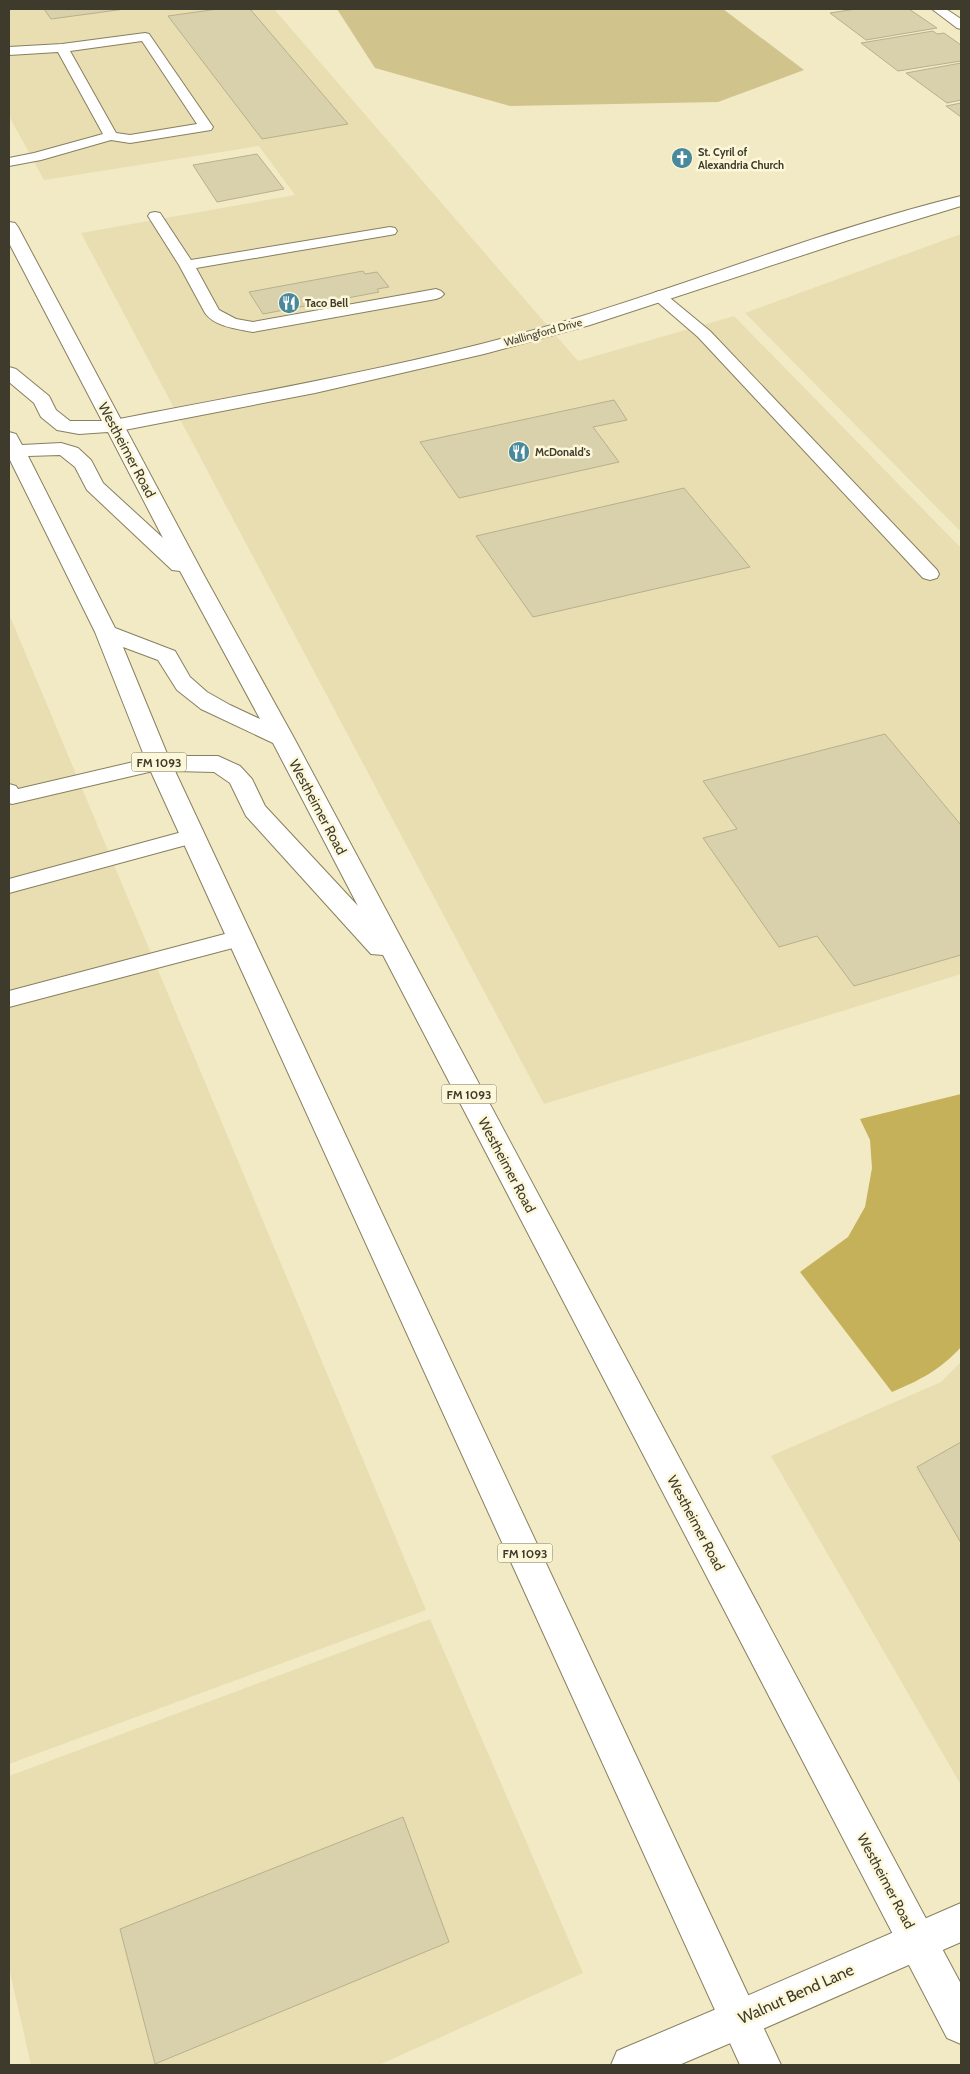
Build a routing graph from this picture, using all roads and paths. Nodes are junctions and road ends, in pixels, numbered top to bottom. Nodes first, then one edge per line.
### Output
1 (938, 9) edge
2 (961, 25) edge
3 (62, 48) junction
4 (9, 51) edge
5 (9, 62) edge
6 (111, 136) junction
7 (9, 162) edge
8 (961, 201) edge
9 (156, 216) dead end
10 (9, 227) edge
11 (390, 231) dead end
12 (187, 264) junction
13 (436, 294) dead end
14 (659, 296) junction
15 (9, 373) edge
16 (114, 426) junction
17 (11, 447) edge
18 (930, 574) dead end
19 (194, 577) junction
20 (106, 632) junction
21 (282, 738) junction
22 (159, 763) junction
23 (9, 791) edge
24 (193, 836) junction
25 (9, 886) edge
26 (240, 938) junction
27 (407, 976) junction
28 (9, 999) edge
29 (961, 1922) edge
30 (918, 1941) junction
31 (740, 2019) junction
32 (961, 2024) edge
33 (631, 2065) edge
34 (761, 2065) edge

1 - 2 lane
3 - 4 lane
3 - 5 lane
3 - 6 lane
3 - 6 lane
6 - 7 lane
8 - 14 main road, Wallingford Drive
9 - 12 lane
10 - 16 main road, Westheimer Road / FM 1093
11 - 12 lane
12 - 13 lane
14 - 16 main road, Wallingford Drive
14 - 18 lane
15 - 16 main road, Wallingford Drive
16 - 19 main road, Westheimer Road / FM 1093
17 - 19 main road
17 - 20 main road, FM 1093
19 - 21 main road, Westheimer Road / FM 1093
20 - 21 main road
20 - 22 main road, FM 1093
21 - 27 main road, Westheimer Road / FM 1093
22 - 23 lane
22 - 24 main road, FM 1093
22 - 27 main road
24 - 25 lane
24 - 26 main road, FM 1093
26 - 28 lane
26 - 31 main road, FM 1093
27 - 30 main road, Westheimer Road / FM 1093
29 - 30 main road, Walnut Bend Lane
30 - 31 main road, Walnut Bend Lane
30 - 32 main road, Westheimer Road / FM 1093
31 - 33 main road, Walnut Bend Lane
31 - 34 main road, FM 1093

